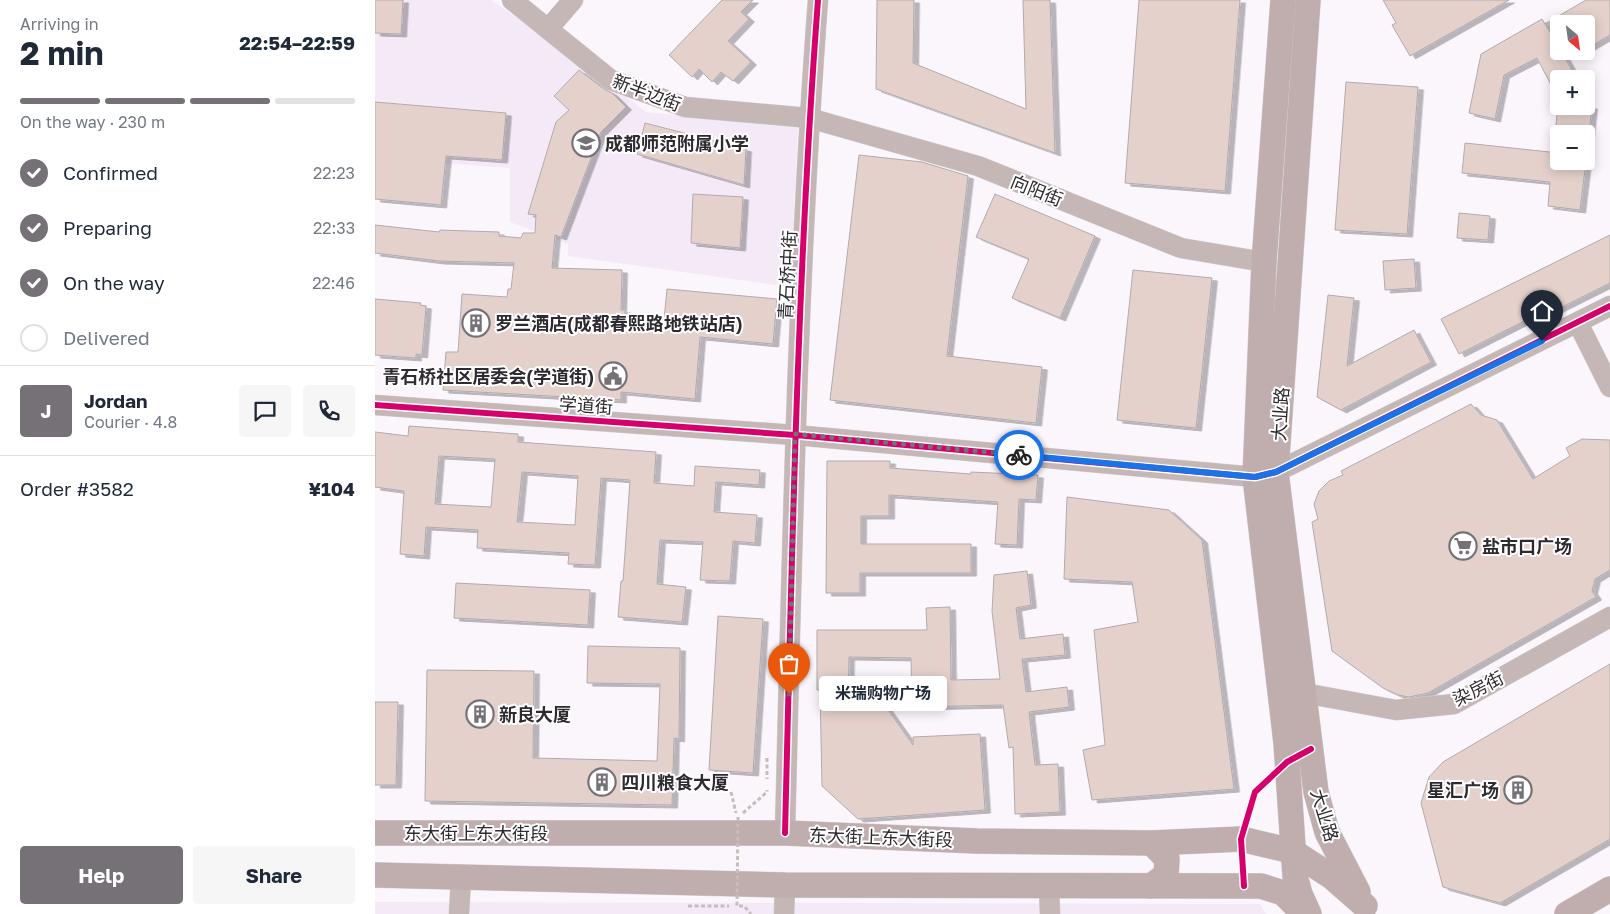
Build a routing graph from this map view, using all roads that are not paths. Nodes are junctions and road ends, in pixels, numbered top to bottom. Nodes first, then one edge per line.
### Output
1 (511, 0) edge
2 (573, 0) edge
3 (818, 0) edge
4 (1283, 0) edge
5 (1308, 0) edge
6 (548, 29) junction
7 (809, 118) junction
8 (1264, 262) junction
9 (1610, 306) edge
10 (1578, 324) junction
11 (1610, 387) edge
12 (375, 405) edge
13 (795, 434) junction
14 (1265, 475) junction
15 (1610, 617) edge
16 (1304, 693) junction
17 (375, 833) edge
18 (785, 833) junction
19 (1152, 843) junction
20 (1293, 851) junction
21 (375, 875) edge
22 (461, 878) junction
23 (785, 885) junction
24 (1049, 886) junction
25 (1151, 886) junction
26 (1610, 889) edge
27 (1368, 910) edge
28 (459, 914) edge
29 (784, 914) edge
30 (1050, 914) edge
31 (1304, 914) edge
32 (1309, 914) edge
33 (1567, 914) edge

1 - 6 street, 新半边街
2 - 6 street
3 - 7 street, 青石桥中街
4 - 8 main road, 大业路
5 - 14 main road, 大业路
6 - 7 street, 新半边街
7 - 8 street, 向阳街
7 - 13 street, 青石桥中街
8 - 14 main road, 大业路
9 - 10 street
10 - 11 street
10 - 14 street
12 - 13 street, 学道街
13 - 14 street, 学道街
13 - 18 street, 青石桥中街
14 - 16 main road, 大业路
14 - 20 main road, 大业路
15 - 16 street, 染房街
16 - 27 main road, 大业路
17 - 18 main road, 东大街上东大街段
18 - 19 main road, 东大街上东大街段
19 - 20 main road, 东大街上东大街段
19 - 25 main road
20 - 27 main road, 东大街上东大街段
20 - 32 main road, 大业路
21 - 22 main road
22 - 23 main road
22 - 28 street
23 - 24 main road
23 - 29 street
24 - 25 main road
24 - 30 street
25 - 31 main road
26 - 33 main road

